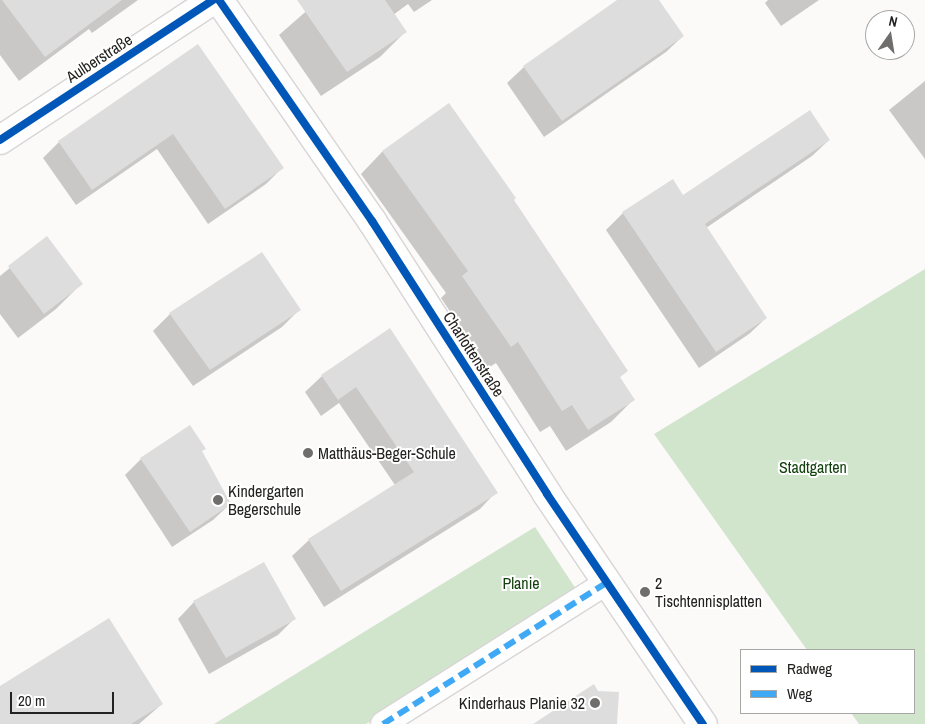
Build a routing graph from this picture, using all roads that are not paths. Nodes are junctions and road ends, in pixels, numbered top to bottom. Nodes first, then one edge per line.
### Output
1 (213, 0) edge
2 (220, 0) edge
3 (0, 140) edge
4 (608, 582) junction
5 (383, 724) edge
6 (703, 724) edge

1 - 3 street, Aulberstraße
2 - 4 street, Charlottenstraße
4 - 5 street
4 - 6 street, Charlottenstraße

